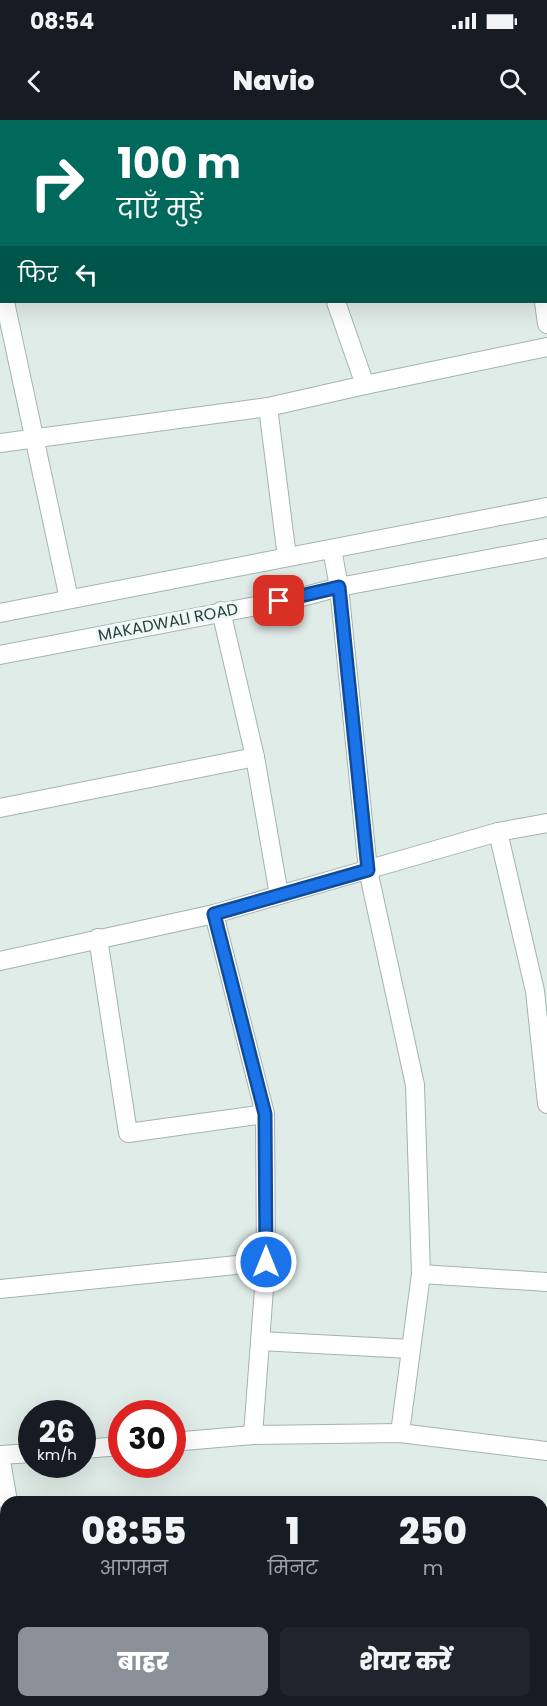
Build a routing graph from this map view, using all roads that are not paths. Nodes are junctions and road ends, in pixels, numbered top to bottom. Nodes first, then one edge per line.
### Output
1 (5, 303) edge
2 (336, 303) edge
3 (544, 303) edge
4 (547, 324) edge
5 (547, 347) edge
6 (365, 385) junction
7 (268, 407) junction
8 (33, 439) junction
9 (0, 443) edge
10 (547, 507) edge
11 (332, 549) junction
12 (547, 549) edge
13 (287, 557) junction
14 (339, 587) junction
15 (69, 600) junction
16 (221, 611) junction
17 (0, 613) edge
18 (0, 655) edge
19 (255, 757) junction
20 (0, 808) edge
21 (547, 823) edge
22 (498, 832) junction
23 (368, 870) junction
24 (279, 894) junction
25 (214, 914) junction
26 (98, 938) junction
27 (0, 961) edge
28 (541, 989) edge
29 (547, 1104) edge
30 (265, 1114) junction
31 (266, 1262) junction
32 (421, 1274) junction
33 (547, 1282) edge
34 (1, 1283) edge
35 (260, 1341) junction
36 (411, 1349) junction
37 (400, 1433) junction
38 (253, 1435) junction
39 (186, 1441) edge
40 (547, 1451) edge
41 (18, 1454) edge
42 (0, 1455) edge
43 (7, 1496) edge

1 - 8 street
2 - 6 street
3 - 4 street
5 - 6 street
6 - 7 street
7 - 8 street
7 - 13 street
8 - 9 street
8 - 15 street
10 - 11 street
11 - 13 street
11 - 14 street
12 - 14 street, MAKADWALI ROAD
13 - 15 street
14 - 16 street, MAKADWALI ROAD
14 - 23 street
15 - 17 street
16 - 18 street, MAKADWALI ROAD
16 - 19 street
19 - 20 street
19 - 24 street
21 - 22 street
22 - 23 street
22 - 28 street
23 - 24 street
23 - 32 street
24 - 25 street
25 - 26 street
25 - 30 street
26 - 27 street
26 - 30 street
28 - 29 street
30 - 31 street
31 - 34 street
31 - 35 street
32 - 33 street
32 - 36 street
35 - 36 street
35 - 38 street
36 - 37 street
37 - 38 street
37 - 40 street
38 - 39 street
41 - 42 street
42 - 43 street

